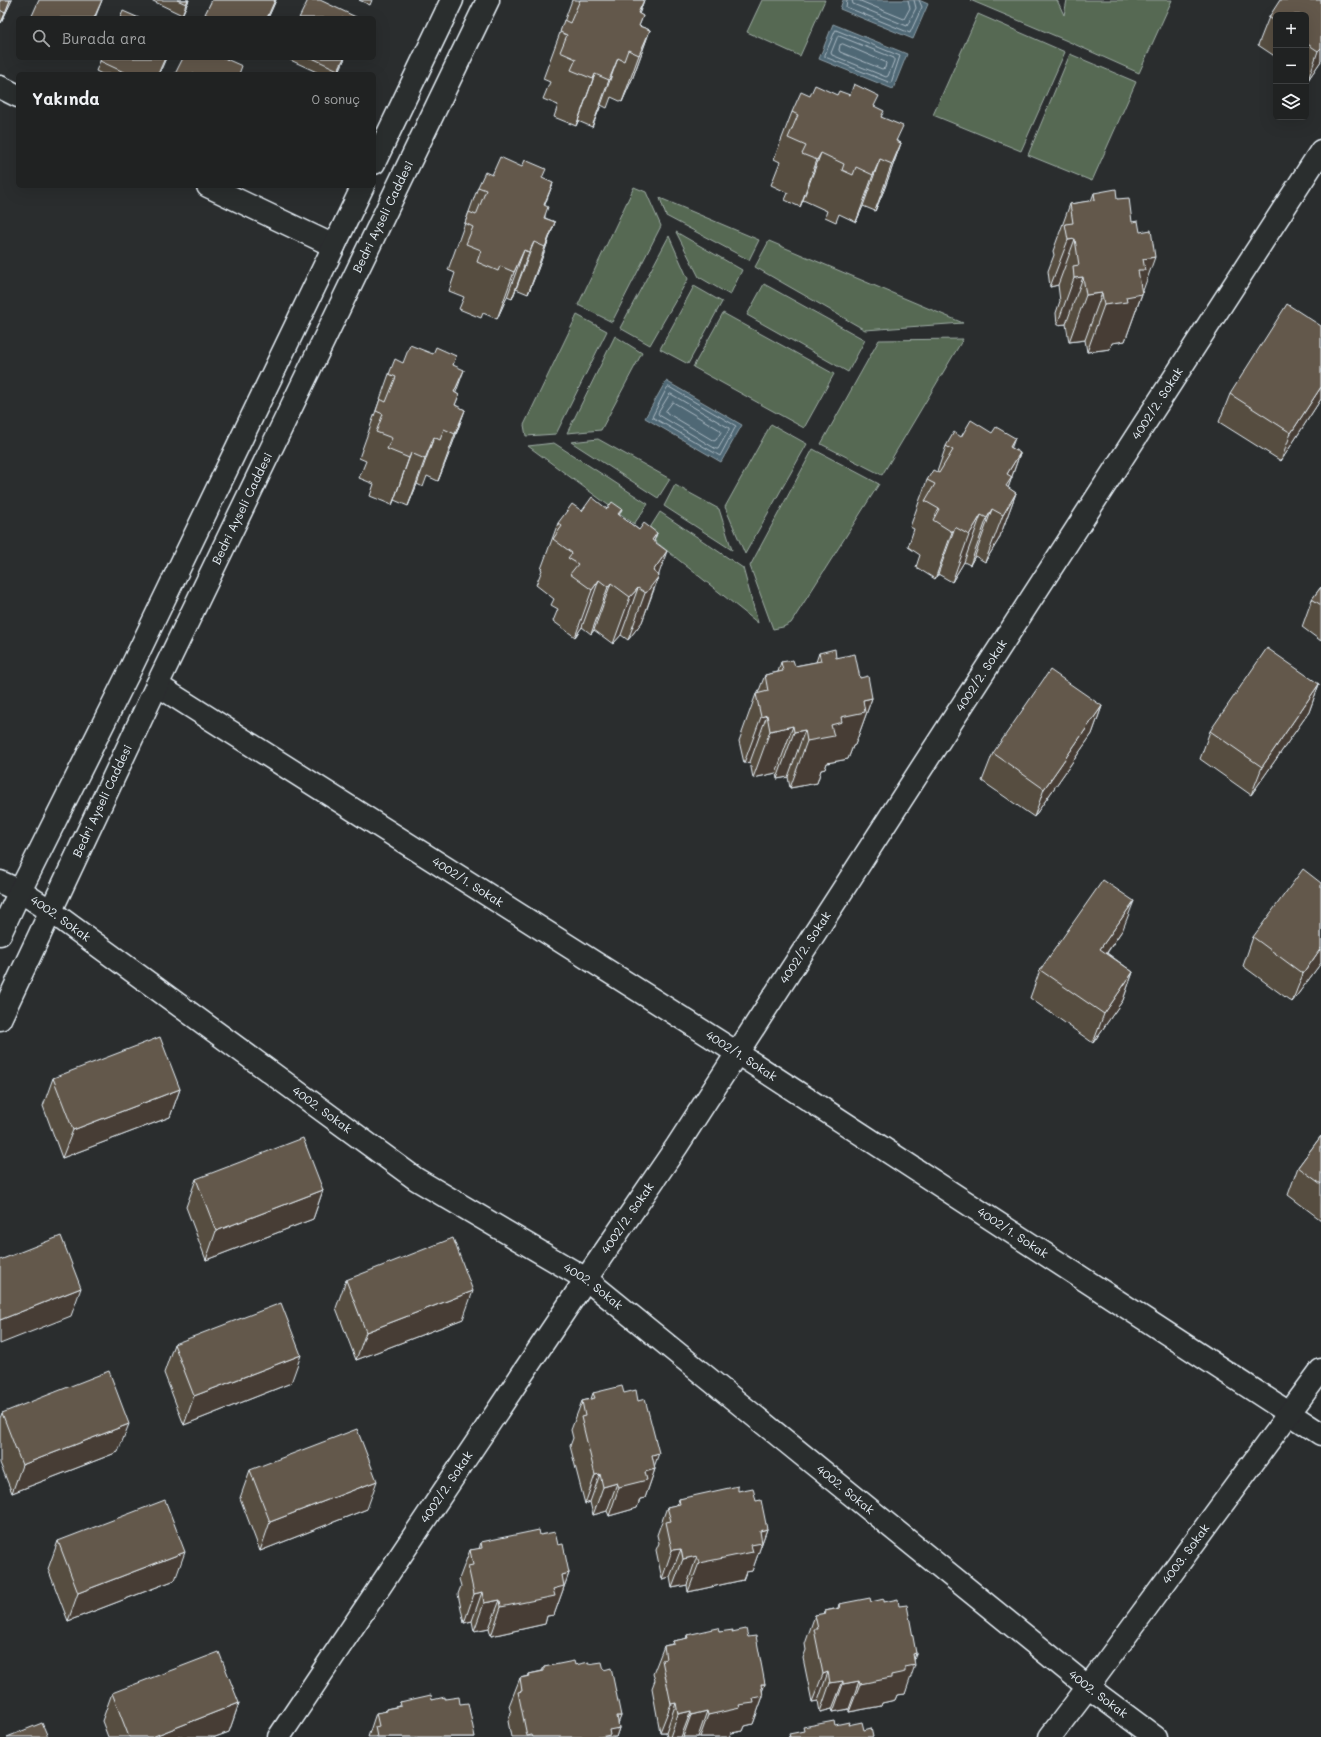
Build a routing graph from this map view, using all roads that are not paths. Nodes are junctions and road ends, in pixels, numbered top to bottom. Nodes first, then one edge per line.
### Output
1 (452, 0) edge
2 (488, 0) edge
3 (0, 87) edge
4 (16, 95) edge
5 (1321, 151) edge
6 (376, 159) edge
7 (212, 188) edge
8 (362, 188) edge
9 (334, 246) junction
10 (157, 685) junction
11 (0, 882) edge
12 (20, 891) junction
13 (52, 912) junction
14 (0, 934) edge
15 (0, 1019) edge
16 (737, 1053) junction
17 (586, 1279) junction
18 (1321, 1370) edge
19 (1288, 1413) junction
20 (1321, 1434) edge
21 (1088, 1687) junction
22 (279, 1737) edge
23 (1050, 1737) edge
24 (1155, 1737) edge

1 - 6 street
2 - 10 street, Bedri Ayseli Caddesi
3 - 4 street
5 - 16 street, 4002/2. Sokak
7 - 9 street
8 - 9 street
9 - 12 street
10 - 13 street, Bedri Ayseli Caddesi
10 - 16 street, 4002/1. Sokak
11 - 12 street, 4002. Sokak
12 - 13 street, 4002. Sokak
12 - 14 street
13 - 15 street, Bedri Ayseli Caddesi
13 - 17 street, 4002. Sokak
16 - 17 street, 4002/2. Sokak
16 - 19 street, 4002/1. Sokak
17 - 21 street, 4002. Sokak
17 - 22 street, 4002/2. Sokak
18 - 19 street, 4003. Sokak
19 - 20 street, 4002/1. Sokak
19 - 21 street, 4003. Sokak
21 - 23 street, 4003. Sokak
21 - 24 street, 4002. Sokak

